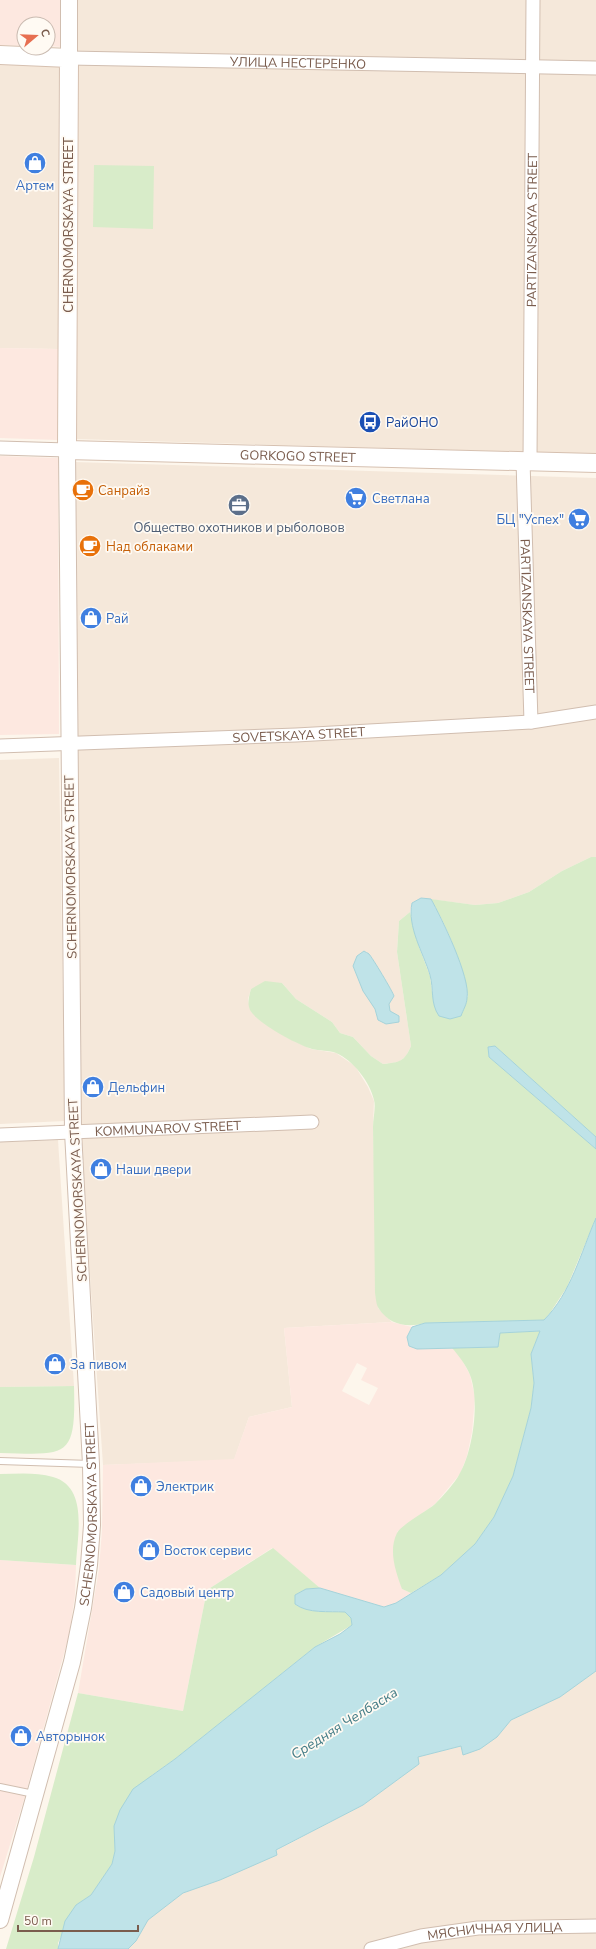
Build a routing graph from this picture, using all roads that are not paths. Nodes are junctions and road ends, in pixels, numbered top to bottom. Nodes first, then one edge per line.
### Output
1 (69, 0) edge
2 (533, 0) edge
3 (0, 55) edge
4 (69, 58) junction
5 (532, 66) junction
6 (596, 68) edge
7 (0, 448) edge
8 (67, 450) junction
9 (526, 461) junction
10 (596, 463) edge
11 (596, 712) edge
12 (531, 722) junction
13 (69, 744) junction
14 (0, 746) edge
15 (312, 1122) dead end
16 (73, 1132) junction
17 (0, 1135) edge
18 (0, 1461) edge
19 (91, 1464) junction
20 (0, 1787) edge
21 (35, 1795) junction
22 (0, 1920) edge
23 (596, 1926) edge
24 (420, 1943) edge
25 (371, 1949) edge

1 - 4 street, CHERNOMORSKAYA STREET
2 - 5 street, PARTIZANSKAYA STREET
3 - 4 main road, УЛИЦА НЕСТЕРЕНКО
4 - 5 street, УЛИЦА НЕСТЕРЕНКО
4 - 8 main road, CHERNOMORSKAYA STREET
5 - 6 street, УЛИЦА НЕСТЕРЕНКО
5 - 9 street, PARTIZANSKAYA STREET
7 - 8 street, GORKOGO STREET
8 - 9 main road, GORKOGO STREET
8 - 13 street, SСHERNOMORSKAYA STREET
9 - 10 main road, GORKOGO STREET
9 - 12 street, PARTIZANSKAYA STREET
11 - 12 street, SOVETSKAYA STREET
12 - 13 street, SOVETSKAYA STREET
13 - 14 street, SOVETSKAYA STREET
13 - 16 street, SСHERNOMORSKAYA STREET
15 - 16 street, KOMMUNAROV STREET
16 - 17 street, KOMMUNAROV STREET
16 - 19 street, SСHERNOMORSKAYA STREET
18 - 19 lane
19 - 21 street, SСHERNOMORSKAYA STREET
20 - 21 lane
21 - 22 street, SСHERNOMORSKAYA STREET
23 - 24 street, МЯСНИЧНАЯ УЛИЦА
24 - 25 street, МЯСНИЧНАЯ УЛИЦА

